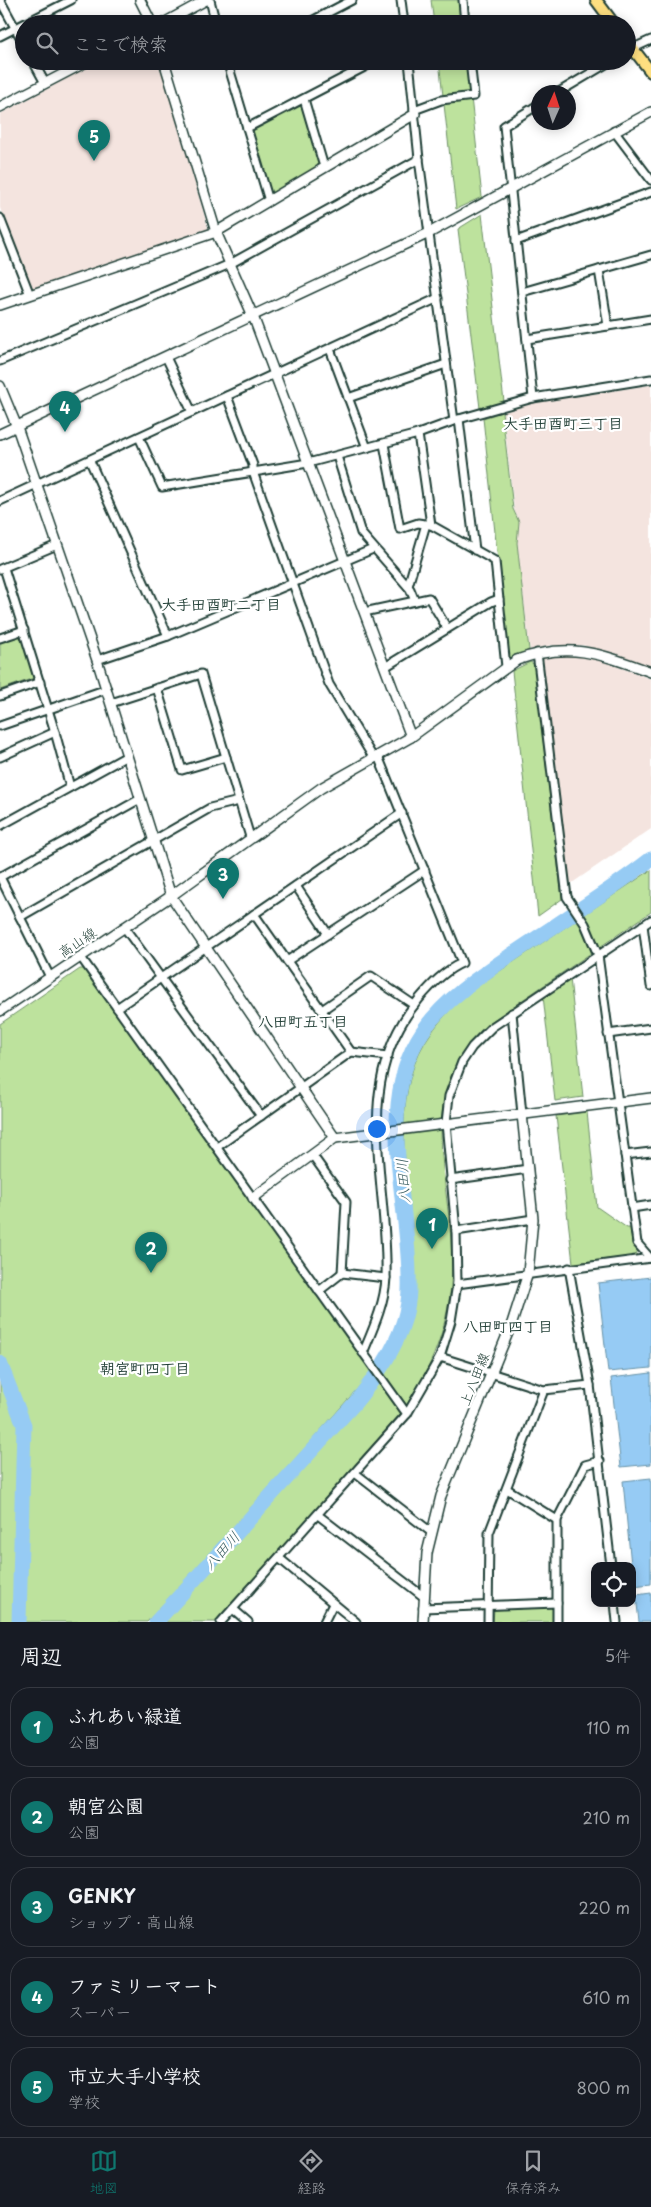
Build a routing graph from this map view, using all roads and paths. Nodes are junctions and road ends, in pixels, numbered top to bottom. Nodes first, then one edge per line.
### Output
1 (0, 0) edge
2 (71, 0) edge
3 (140, 0) edge
4 (206, 0) edge
5 (210, 0) edge
6 (352, 0) edge
7 (401, 0) edge
8 (463, 0) edge
9 (596, 0) edge
10 (41, 15) edge
11 (148, 15) edge
12 (178, 15) edge
13 (214, 15) edge
14 (323, 15) edge
15 (403, 15) edge
16 (464, 15) edge
17 (607, 15) edge
18 (15, 28) joint
19 (0, 36) edge
20 (651, 40) edge
21 (636, 45) edge
22 (636, 55) edge
23 (38, 70) edge
24 (71, 70) edge
25 (167, 70) edge
26 (232, 70) edge
27 (359, 70) edge
28 (410, 70) edge
29 (471, 70) edge
30 (595, 70) edge
31 (651, 72) edge
32 (45, 84) junction
33 (571, 85) edge
34 (304, 99) junction
35 (0, 107) edge
36 (531, 109) edge
37 (414, 112) junction
38 (651, 112) edge
39 (248, 128) junction
40 (614, 131) junction
41 (419, 159) junction
42 (324, 168) junction
43 (651, 180) edge
44 (510, 189) junction
45 (651, 192) edge
46 (269, 201) junction
47 (0, 218) edge
48 (216, 232) junction
49 (428, 233) junction
50 (516, 241) junction
51 (651, 254) edge
52 (230, 264) junction
53 (599, 270) junction
54 (522, 292) junction
55 (30, 295) junction
56 (438, 298) junction
57 (0, 305) edge
58 (253, 316) junction
59 (651, 319) edge
60 (608, 326) junction
61 (526, 339) junction
62 (330, 349) junction
63 (166, 357) junction
64 (0, 361) edge
65 (446, 364) junction
66 (274, 374) junction
67 (651, 379) edge
68 (0, 386) edge
69 (227, 396) junction
70 (348, 398) junction
71 (533, 398) junction
72 (192, 412) junction
73 (456, 420) junction
74 (16, 427) junction
75 (0, 434) edge
76 (418, 434) junction
77 (139, 437) junction
78 (384, 444) junction
79 (367, 448) junction
80 (337, 456) junction
81 (90, 461) junction
82 (308, 463) junction
83 (253, 472) junction
84 (37, 485) junction
85 (0, 501) edge
86 (429, 525) junction
87 (57, 545) junction
88 (373, 549) junction
89 (475, 550) junction
90 (344, 560) junction
91 (2, 568) edge
92 (294, 582) junction
93 (408, 586) junction
94 (499, 599) junction
95 (415, 601) junction
96 (364, 612) junction
97 (447, 628) junction
98 (24, 630) junction
99 (168, 636) junction
100 (0, 638) edge
101 (537, 653) junction
102 (97, 660) junction
103 (385, 667) junction
104 (506, 667) junction
105 (651, 672) edge
106 (40, 682) junction
107 (157, 688) junction
108 (106, 689) junction
109 (0, 696) edge
110 (111, 703) junction
111 (48, 709) junction
112 (0, 726) edge
113 (55, 732) junction
114 (411, 737) junction
115 (126, 756) junction
116 (0, 757) edge
117 (376, 757) junction
118 (226, 758) junction
119 (70, 787) junction
120 (140, 799) junction
121 (239, 801) junction
122 (402, 814) junction
123 (0, 826) edge
124 (250, 837) junction
125 (153, 841) junction
126 (425, 870) junction
127 (0, 877) edge
128 (296, 886) junction
129 (171, 896) junction
130 (254, 914) junction
131 (20, 917) junction
132 (651, 920) edge
133 (643, 925) junction
134 (124, 927) junction
135 (328, 934) junction
136 (205, 947) junction
137 (598, 955) junction
138 (80, 956) junction
139 (287, 961) junction
140 (649, 964) edge
141 (50, 977) junction
142 (161, 977) junction
143 (651, 986) edge
144 (414, 1005) junction
145 (117, 1008) junction
146 (322, 1010) junction
147 (0, 1011) edge
148 (512, 1013) junction
149 (651, 1028) edge
150 (608, 1034) junction
151 (351, 1052) junction
152 (388, 1056) junction
153 (301, 1086) junction
154 (651, 1098) edge
155 (618, 1102) junction
156 (522, 1114) junction
157 (261, 1116) junction
158 (446, 1123) junction
159 (377, 1132) junction
160 (335, 1138) junction
161 (217, 1147) junction
162 (651, 1152) edge
163 (625, 1155) junction
164 (312, 1156) junction
165 (528, 1169) junction
166 (450, 1180) junction
167 (253, 1198) junction
168 (651, 1205) edge
169 (632, 1208) junction
170 (533, 1218) junction
171 (456, 1231) junction
172 (650, 1258) edge
173 (569, 1268) junction
174 (342, 1273) junction
175 (528, 1273) junction
176 (386, 1278) junction
177 (457, 1284) junction
178 (319, 1291) junction
179 (363, 1352) junction
180 (440, 1357) junction
181 (491, 1372) junction
182 (590, 1385) junction
183 (544, 1390) junction
184 (407, 1414) junction
185 (600, 1462) junction
186 (355, 1473) junction
187 (507, 1489) junction
188 (318, 1515) junction
189 (557, 1520) junction
190 (431, 1532) junction
191 (279, 1558) junction
192 (611, 1562) edge
193 (424, 1597) junction
194 (557, 1603) junction
195 (333, 1604) junction
196 (488, 1607) junction
197 (616, 1607) edge
198 (423, 1608) junction
199 (233, 1609) junction
200 (221, 1622) edge
201 (248, 1622) edge
202 (324, 1622) edge
203 (356, 1622) edge
204 (423, 1622) edge
205 (488, 1622) edge
206 (557, 1622) edge
207 (618, 1622) edge

1 - 18 street
2 - 10 street
3 - 11 street
4 - 12 street
5 - 13 street
6 - 14 street
7 - 15 street
8 - 16 street
9 - 17 main road
18 - 19 street
20 - 21 street
22 - 31 main road
23 - 32 street
24 - 32 street
25 - 48 street
26 - 39 street
27 - 34 street
28 - 37 street
29 - 37 street
30 - 33 street
32 - 35 street
34 - 39 street
34 - 42 street
36 - 44 street
37 - 41 street
37 - 42 street
38 - 40 street
39 - 46 street
40 - 43 street
40 - 44 street
41 - 49 street
41 - 52 street
42 - 46 street
44 - 49 street
44 - 50 street
45 - 50 street
46 - 48 street
47 - 55 street
48 - 52 street
48 - 55 street
49 - 56 street
49 - 58 street
50 - 54 street
51 - 53 street
52 - 58 street
52 - 64 street
53 - 54 street
53 - 60 street
54 - 61 street
55 - 57 street
56 - 62 street
56 - 65 street
58 - 63 street
58 - 66 street
59 - 60 street
60 - 61 street
61 - 71 street
62 - 66 street
62 - 70 street
63 - 72 street
63 - 74 street
65 - 70 street
65 - 73 street
66 - 69 street
66 - 82 street
67 - 71 street
68 - 74 street
69 - 72 street
69 - 83 street
70 - 79 street
71 - 73 street
72 - 77 street
73 - 76 street
73 - 89 street
74 - 75 street
74 - 84 street
76 - 78 street
76 - 86 street
77 - 81 street
77 - 83 street
78 - 79 street
78 - 86 street
79 - 80 street
80 - 82 street
80 - 88 street
81 - 84 street
81 - 99 street
82 - 83 street
82 - 90 street
83 - 92 street
84 - 85 street
84 - 87 street
86 - 89 street
86 - 93 street
87 - 91 street
87 - 102 street
88 - 90 street
88 - 93 street
89 - 94 street
90 - 92 street
90 - 96 street
91 - 98 street
92 - 99 street
92 - 117 street
93 - 95 street
94 - 97 street
94 - 104 street
95 - 96 street
95 - 97 street
96 - 103 street
97 - 103 street
98 - 100 street
98 - 106 street
99 - 102 street
101 - 104 street, 高山線
101 - 105 street, 高山線
101 - 137 street
102 - 108 street
103 - 114 street
104 - 114 street, 高山線
106 - 109 street
106 - 111 street
107 - 110 street
107 - 118 street
107 - 118 street
108 - 110 street
108 - 111 street
110 - 115 street
111 - 112 street
111 - 113 street
113 - 116 street
113 - 119 street
114 - 117 street, 高山線
115 - 119 street
115 - 120 street
117 - 122 street
117 - 124 street, 高山線
118 - 121 street
119 - 123 street
120 - 125 street
120 - 127 street
121 - 124 street
121 - 125 street
122 - 126 street
122 - 128 street
124 - 129 street, 高山線
125 - 129 street
125 - 131 street
126 - 135 street
126 - 144 street
127 - 131 street
128 - 130 street
128 - 135 street
129 - 134 street, 高山線
129 - 136 street
130 - 136 street
130 - 139 street
131 - 141 street
132 - 133 street
133 - 137 street
133 - 140 street
134 - 138 street, 高山線
134 - 142 street
135 - 139 street
136 - 142 street
136 - 153 street
137 - 148 street
137 - 150 street
138 - 141 street, 高山線
138 - 145 street
139 - 146 street
140 - 143 street
141 - 147 street, 高山線
142 - 145 street
142 - 157 street
144 - 146 street
144 - 152 street
145 - 161 street
146 - 151 street
148 - 156 street
148 - 158 street
149 - 150 street
150 - 155 street
151 - 152 street
151 - 153 street
152 - 159 street
153 - 157 street
153 - 160 street
154 - 155 street
155 - 156 street
155 - 163 street
156 - 158 street
156 - 165 street, 上八田線
157 - 161 street
158 - 159 street
158 - 166 street
159 - 160 street
159 - 176 street
160 - 164 street
161 - 167 street
162 - 163 street
163 - 169 street
164 - 167 street
164 - 174 street
165 - 166 street
165 - 170 street, 上八田線
166 - 171 street
167 - 178 street
168 - 169 street
169 - 172 street
170 - 171 street
170 - 175 street, 上八田線
171 - 177 street
172 - 173 street
173 - 175 street
173 - 182 street
174 - 176 street
174 - 178 street
175 - 177 street
175 - 181 street, 上八田線
176 - 179 street
177 - 180 street
178 - 179 street
179 - 184 street
180 - 181 street
180 - 184 street
181 - 183 street
181 - 190 street, 上八田線
182 - 183 street
182 - 185 street
183 - 187 street
184 - 186 street
185 - 189 street
185 - 192 street
186 - 188 street
186 - 190 street
187 - 189 street
187 - 196 street
188 - 191 street
188 - 193 street
189 - 194 street
190 - 193 street, 上八田線
191 - 195 street
191 - 199 street
193 - 198 street, 上八田線
194 - 196 street
194 - 206 street
195 - 202 street
195 - 203 street
196 - 198 street
196 - 205 street
197 - 207 street
198 - 204 street, 上八田線
199 - 200 street
199 - 201 street

